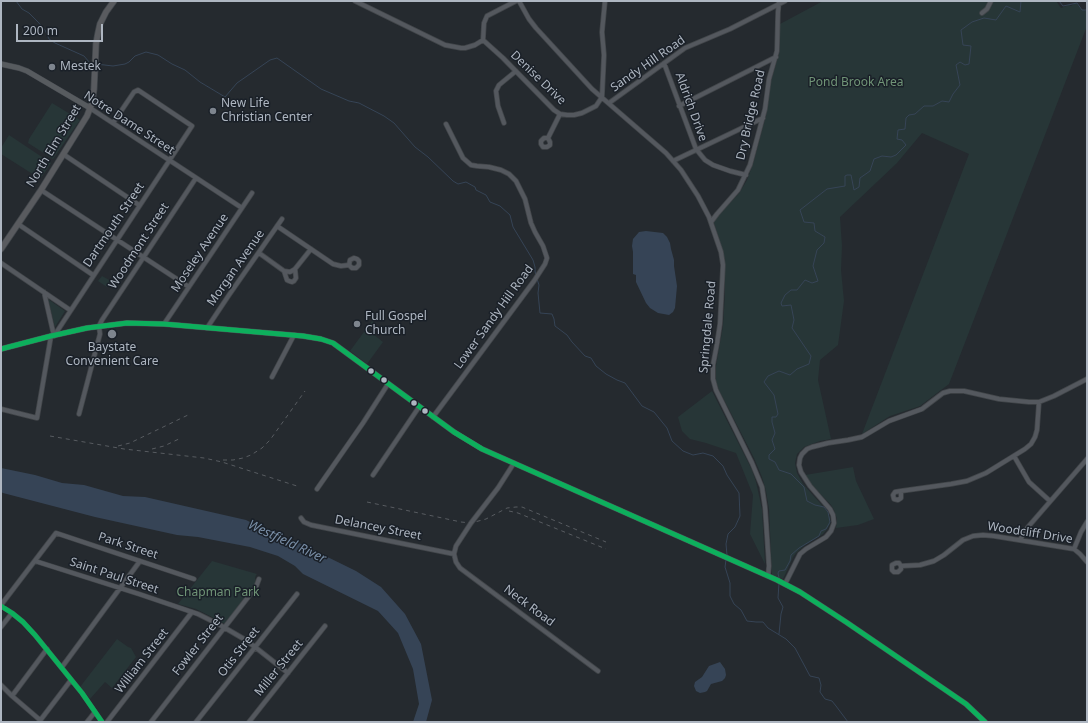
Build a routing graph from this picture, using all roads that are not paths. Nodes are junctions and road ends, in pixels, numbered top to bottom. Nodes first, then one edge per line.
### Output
1 (114, 1) edge
2 (355, 1) edge
3 (517, 1) edge
4 (605, 1) edge
5 (785, 1) edge
6 (991, 1) edge
7 (779, 3) edge
8 (982, 13) dead end
9 (483, 40) junction
10 (776, 57) junction
11 (664, 63) junction
12 (1, 64) edge
13 (516, 71) junction
14 (602, 97) junction
15 (609, 103) junction
16 (679, 106) junction
17 (90, 108) junction
18 (560, 114) junction
19 (763, 118) junction
20 (504, 123) dead end
21 (113, 124) junction
22 (446, 124) dead end
23 (548, 138) dead end
24 (696, 149) junction
25 (63, 154) junction
26 (169, 160) junction
27 (673, 161) junction
28 (746, 175) junction
29 (196, 178) junction
30 (40, 190) junction
31 (252, 193) dead end
32 (140, 205) junction
33 (242, 208) junction
34 (282, 219) dead end
35 (711, 222) junction
36 (18, 224) junction
37 (277, 226) junction
38 (116, 240) junction
39 (1, 249) edge
40 (311, 249) junction
41 (259, 253) junction
42 (144, 258) junction
43 (1, 263) edge
44 (349, 265) dead end
45 (296, 270) junction
46 (284, 271) junction
47 (93, 275) junction
48 (189, 287) junction
49 (44, 292) junction
50 (70, 310) junction
51 (164, 324) junction
52 (99, 326) junction
53 (207, 328) junction
54 (294, 335) junction
55 (52, 336) junction
56 (1, 349) edge
57 (272, 377) dead end
58 (1087, 379) edge
59 (388, 384) junction
60 (1039, 402) junction
61 (419, 407) junction
62 (1, 409) edge
63 (79, 414) dead end
64 (433, 417) junction
65 (1014, 456) junction
66 (1087, 460) edge
67 (514, 463) junction
68 (373, 476) dead end
69 (317, 488) dead end
70 (901, 491) dead end
71 (1050, 501) junction
72 (300, 518) dead end
73 (1087, 522) edge
74 (1020, 540) junction
75 (1074, 550) junction
76 (454, 554) junction
77 (35, 561) junction
78 (140, 561) junction
79 (1087, 562) edge
80 (901, 566) dead end
81 (768, 576) junction
82 (194, 579) dead end
83 (259, 579) dead end
84 (781, 582) junction
85 (121, 588) junction
86 (297, 594) dead end
87 (1, 605) edge
88 (12, 612) junction
89 (192, 612) junction
90 (325, 626) dead end
91 (1, 627) edge
92 (224, 627) junction
93 (255, 647) junction
94 (47, 649) junction
95 (62, 667) junction
96 (598, 671) dead end
97 (288, 673) junction
98 (71, 680) junction
99 (1, 685) edge
100 (12, 696) junction
101 (95, 712) junction
102 (39, 721) edge
103 (87, 722) edge
104 (102, 722) edge
105 (107, 722) edge
106 (150, 722) edge
107 (196, 722) edge
108 (249, 722) edge
109 (985, 722) edge

1 - 17 highway, North Elm Street
2 - 9 street
3 - 9 street
3 - 14 street, Springdale Road
4 - 14 street
5 - 7 street, Sandy Hill Road
6 - 8 street
7 - 10 street, Dry Bridge Road
7 - 11 street, Sandy Hill Road
9 - 13 street, Denise Drive
10 - 16 street
10 - 19 street, Dry Bridge Road
11 - 15 street, Sandy Hill Road
11 - 16 street, Aldrich Drive
12 - 17 main road, Notre Dame Street
13 - 18 street, Denise Drive
13 - 20 street
14 - 15 street, Springdale Road
14 - 18 street, Denise Drive
15 - 27 street, Springdale Road
16 - 24 street, Aldrich Drive
17 - 21 street, Notre Dame Street
17 - 25 highway, North Elm Street
18 - 23 street
19 - 24 street
19 - 28 street, Dry Bridge Road
21 - 26 street, Notre Dame Street
21 - 26 street, Dartmouth Street
22 - 64 street, Lower Sandy Hill Road
24 - 27 street
24 - 28 street, Aldrich Drive
25 - 30 highway, North Elm Street
25 - 32 street
26 - 29 street, Notre Dame Street
26 - 32 street, Dartmouth Street
27 - 35 street, Springdale Road
28 - 35 street, Dry Bridge Road
29 - 33 street, Notre Dame Street
29 - 42 street, Woodmont Street
30 - 36 highway, North Elm Street
30 - 38 street
31 - 33 street, Moseley Avenue
32 - 38 street, Dartmouth Street
33 - 48 street, Moseley Avenue
34 - 37 street, Morgan Avenue
35 - 81 street, Springdale Road
36 - 39 highway, North Elm Street
36 - 47 street
37 - 40 street
37 - 41 street, Morgan Avenue
38 - 42 street
38 - 47 street, Dartmouth Street
40 - 44 street
40 - 45 street
41 - 46 street
41 - 53 street, Morgan Avenue
42 - 48 street
42 - 52 street, Woodmont Street
43 - 49 street
45 - 46 street
45 - 46 street
47 - 50 street, Dartmouth Street
48 - 51 street, Moseley Avenue
49 - 50 street
49 - 55 street
50 - 55 street, Dartmouth Street
51 - 52 main road
51 - 53 main road
52 - 55 main road
52 - 63 street
53 - 54 main road
54 - 57 street
54 - 59 main road
55 - 56 main road
55 - 62 street
58 - 60 street
59 - 61 main road
59 - 69 street
60 - 65 street
60 - 84 street
61 - 64 main road
61 - 68 street
64 - 67 main road
65 - 70 street
65 - 71 street
66 - 71 street
67 - 76 street
67 - 81 main road
71 - 74 street
72 - 76 street, Delancey Street
73 - 75 street
74 - 75 street, Woodcliff Drive
74 - 80 street, Woodcliff Drive
75 - 79 street, Woodcliff Drive
76 - 96 street, Neck Road
77 - 78 street, Park Street
77 - 85 street, Saint Paul Street
77 - 87 street
78 - 82 street, Park Street
78 - 85 street
81 - 84 main road
83 - 92 street, Fowler Street
84 - 109 main road
85 - 89 street, Saint Paul Street
85 - 95 street
86 - 93 street, Otis Street
87 - 88 street
88 - 91 street
88 - 94 street
89 - 92 street, Saint Paul Street
89 - 105 street, William Street
90 - 97 street, Miller Street
92 - 93 street, Saint Paul Street
92 - 106 street, Fowler Street
93 - 97 street, Saint Paul Street
93 - 107 street, Otis Street
94 - 95 street
94 - 100 street
95 - 98 street
97 - 108 street, Miller Street
98 - 101 street
98 - 102 street
99 - 100 street
100 - 102 street
101 - 103 street
101 - 104 street

